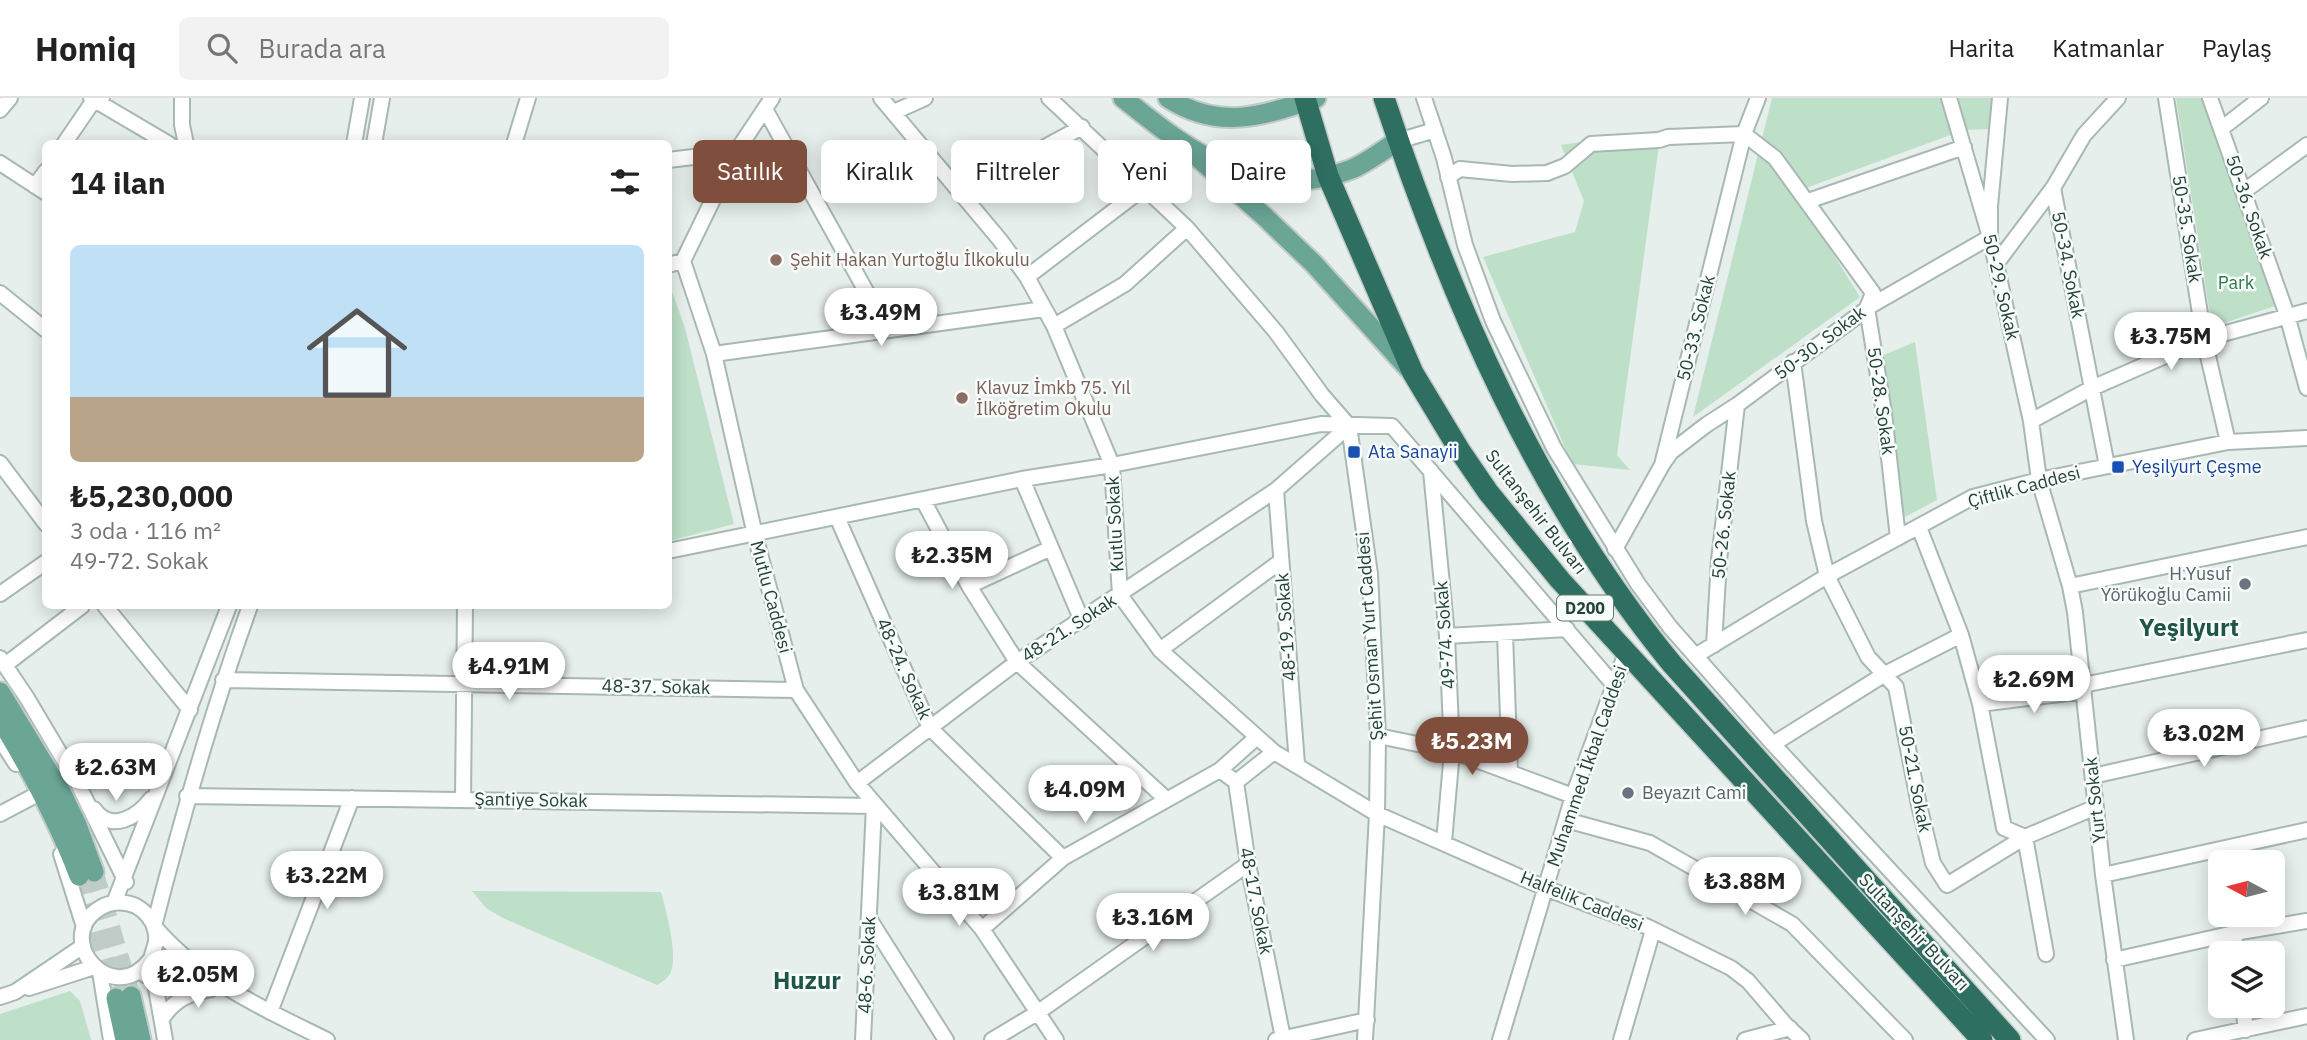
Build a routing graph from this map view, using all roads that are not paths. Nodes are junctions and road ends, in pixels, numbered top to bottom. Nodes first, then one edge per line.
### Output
1 (10, 98) edge
2 (182, 98) edge
3 (362, 98) edge
4 (382, 98) edge
5 (528, 98) edge
6 (881, 98) edge
7 (925, 98) edge
8 (1049, 98) edge
9 (1123, 98) edge
10 (1168, 98) edge
11 (1384, 98) edge
12 (1424, 98) edge
13 (1758, 98) edge
14 (1949, 98) edge
15 (2000, 98) edge
16 (2118, 98) edge
17 (2165, 98) edge
18 (2210, 98) edge
19 (2261, 98) edge
20 (96, 99) edge
21 (1309, 99) edge
22 (769, 104) edge
23 (0, 110) edge
24 (894, 112) junction
25 (1082, 127) junction
26 (2221, 129) junction
27 (1435, 130) junction
28 (1744, 134) junction
29 (67, 140) edge
30 (163, 140) edge
31 (185, 140) edge
32 (355, 140) edge
33 (375, 140) edge
34 (515, 140) edge
35 (744, 140) edge
36 (1058, 140) edge
37 (1176, 140) edge
38 (1398, 141) junction
39 (1098, 142) edge
40 (2307, 147) edge
41 (1964, 148) junction
42 (1192, 149) edge
43 (1192, 152) edge
44 (693, 157) edge
45 (672, 160) edge
46 (0, 163) edge
47 (1328, 176) junction
48 (1448, 177) junction
49 (951, 182) edge
50 (2053, 188) junction
51 (40, 190) edge
52 (2243, 192) junction
53 (1808, 201) junction
54 (708, 203) edge
55 (969, 203) edge
56 (1124, 203) edge
57 (1161, 203) edge
58 (1187, 228) junction
59 (1990, 237) junction
60 (676, 263) edge
61 (1996, 264) junction
62 (1027, 277) junction
63 (0, 293) edge
64 (1867, 308) junction
65 (1044, 309) junction
66 (2307, 311) edge
67 (2287, 316) junction
68 (1054, 326) junction
69 (42, 327) edge
70 (887, 329) junction
71 (2204, 339) junction
72 (714, 354) junction
73 (1793, 362) junction
74 (1413, 373) junction
75 (2092, 388) junction
76 (2307, 388) edge
77 (1737, 405) junction
78 (2031, 421) junction
79 (1349, 426) junction
80 (2307, 438) edge
81 (2228, 442) junction
82 (0, 463) edge
83 (1112, 465) junction
84 (1662, 465) junction
85 (2107, 466) junction
86 (1431, 470) junction
87 (1023, 479) junction
88 (2039, 480) junction
89 (1276, 490) junction
90 (923, 500) junction
91 (837, 517) junction
92 (42, 519) edge
93 (1919, 527) junction
94 (755, 535) junction
95 (2307, 537) edge
96 (1898, 538) junction
97 (1051, 548) junction
98 (1615, 549) junction
99 (672, 550) edge
100 (1281, 561) junction
101 (42, 565) edge
102 (1827, 576) junction
103 (969, 586) junction
104 (2070, 586) junction
105 (0, 594) edge
106 (1120, 595) junction
107 (78, 609) edge
108 (106, 609) edge
109 (228, 609) edge
110 (249, 609) edge
111 (465, 609) edge
112 (1082, 621) junction
113 (1567, 629) junction
114 (1505, 634) junction
115 (1961, 635) junction
116 (1447, 636) junction
117 (2307, 640) edge
118 (1714, 645) junction
119 (1160, 650) junction
120 (1626, 653) junction
121 (1695, 656) junction
122 (2, 661) edge
123 (1017, 662) junction
124 (1885, 674) junction
125 (223, 680) junction
126 (465, 684) junction
127 (1614, 685) junction
128 (2084, 688) junction
129 (796, 690) junction
130 (0, 692) edge
131 (1980, 704) junction
132 (190, 710) junction
133 (0, 719) edge
134 (930, 728) junction
135 (2307, 728) edge
136 (1378, 736) junction
137 (1257, 737) junction
138 (0, 738) edge
139 (1773, 744) junction
140 (1274, 751) junction
141 (1452, 751) junction
142 (1297, 765) junction
143 (1220, 769) junction
144 (1510, 773) junction
145 (2092, 776) junction
146 (1236, 782) junction
147 (857, 783) junction
148 (78, 784) junction
149 (159, 789) junction
150 (34, 796) junction
151 (187, 796) junction
152 (1573, 796) junction
153 (352, 798) junction
154 (463, 799) junction
155 (1166, 799) junction
156 (874, 806) junction
157 (2096, 807) junction
158 (0, 814) edge
159 (1377, 814) junction
160 (1566, 820) junction
161 (2307, 830) edge
162 (2025, 836) junction
163 (1444, 842) junction
164 (1063, 858) junction
165 (1248, 864) junction
166 (2103, 874) junction
167 (126, 877) junction
168 (1545, 888) junction
169 (121, 903) junction
170 (869, 920) junction
171 (2307, 921) edge
172 (154, 926) junction
173 (84, 927) junction
174 (982, 929) junction
175 (1653, 930) junction
176 (2234, 933) junction
177 (2235, 941) edge
178 (83, 946) junction
179 (2046, 954) dead end
180 (150, 960) junction
181 (2114, 960) junction
182 (97, 969) junction
183 (133, 974) junction
184 (153, 976) junction
185 (223, 988) junction
186 (15, 992) junction
187 (0, 997) edge
188 (270, 1012) junction
189 (1037, 1013) junction
190 (2307, 1016) edge
191 (162, 1019) junction
192 (1367, 1020) junction
193 (1790, 1028) junction
194 (2253, 1033) edge
195 (1280, 1039) edge
196 (111, 1040) edge
197 (125, 1040) edge
198 (141, 1040) edge
199 (165, 1040) edge
200 (327, 1040) edge
201 (863, 1040) edge
202 (946, 1040) edge
203 (992, 1040) edge
204 (1056, 1040) edge
205 (1365, 1040) edge
206 (1500, 1040) edge
207 (1621, 1040) edge
208 (1745, 1040) edge
209 (1802, 1040) edge
210 (1905, 1040) edge
211 (1982, 1040) edge
212 (2010, 1040) edge
213 (2047, 1040) edge
214 (2126, 1040) edge
215 (2195, 1040) edge

1 - 23 street
2 - 31 street
3 - 32 street
4 - 33 street
5 - 34 street
6 - 24 street, Kutlu Sokak
7 - 24 street
8 - 25 street
9 - 37 main road
10 - 21 main road
11 - 38 highway, Sultanşehir Bulvarı / D200
12 - 27 street, Sultanşehir Bulvarı
13 - 28 street, 50-33. Sokak
14 - 41 street, 50-29. Sokak
15 - 59 street
16 - 50 street
17 - 71 street, 50-35. Sokak
18 - 26 street, 50-36. Sokak
19 - 26 street
20 - 29 street
20 - 30 street
21 - 47 highway, Sultanşehir Bulvarı / D200
22 - 35 street, Mutlu Caddesi
22 - 70 street
24 - 49 street, Kutlu Sokak
25 - 36 street
25 - 39 street
26 - 52 street, 50-36. Sokak
27 - 38 street
27 - 48 street, Sultanşehir Bulvarı
28 - 48 street
28 - 53 street
28 - 84 street, 50-33. Sokak
38 - 47 main road
38 - 212 highway, Sultanşehir Bulvarı / D200
40 - 52 street
41 - 53 street
41 - 59 street, 50-29. Sokak
42 - 47 main road
43 - 74 main road
44 - 45 street
46 - 51 street
47 - 74 highway, Sultanşehir Bulvarı / D200
48 - 98 street, Sultanşehir Bulvarı
50 - 61 street
50 - 75 street, 50-34. Sokak
52 - 67 street, 50-36. Sokak
53 - 64 street, 50-28. Sokak
54 - 60 street, Mutlu Caddesi
55 - 62 street, Kutlu Sokak
56 - 62 street
57 - 58 street
58 - 68 street
58 - 79 street
59 - 61 street, 50-29. Sokak
59 - 64 street, 50-30. Sokak
60 - 72 street, Mutlu Caddesi
61 - 78 street, 50-29. Sokak
62 - 65 street, Kutlu Sokak
63 - 69 street
64 - 73 street, 50-30. Sokak
64 - 96 street, 50-28. Sokak
65 - 68 street, Kutlu Sokak
65 - 70 street
66 - 67 street
67 - 71 street
67 - 76 street, 50-36. Sokak
68 - 83 street, Kutlu Sokak
70 - 72 street
71 - 75 street
71 - 81 street, 50-35. Sokak
72 - 94 street, Mutlu Caddesi
73 - 77 street, 50-30. Sokak
73 - 102 street, 50-21. Sokak
74 - 120 highway, Sultanşehir Bulvarı / D200
75 - 78 street
75 - 85 street, 50-34. Sokak
77 - 84 street, 50-30. Sokak
77 - 118 street, 50-26. Sokak
78 - 88 street, 50-29. Sokak
79 - 83 street
79 - 86 street
79 - 89 street, 48-21. Sokak
79 - 136 street, Şehit Osman Yurt Caddesi
80 - 81 street, Çiftlik Caddesi
81 - 85 street, Çiftlik Caddesi
82 - 92 street
83 - 87 street
83 - 106 street, Kutlu Sokak
84 - 98 street, 50-33. Sokak
85 - 88 street, Çiftlik Caddesi
86 - 113 street
86 - 116 street, 49-74. Sokak
87 - 90 street
87 - 97 street
88 - 93 street, Çiftlik Caddesi
88 - 104 street, Yurt Sokak
89 - 100 street, 48-19. Sokak
89 - 106 street, 48-21. Sokak
90 - 91 street
90 - 103 street
91 - 94 street
91 - 134 street, 48-24. Sokak
93 - 96 street, Çiftlik Caddesi
93 - 115 street
94 - 99 street
94 - 129 street, Mutlu Caddesi
95 - 104 street
96 - 102 street, Çiftlik Caddesi
97 - 103 street
97 - 112 street
98 - 121 street, Sultanşehir Bulvarı
100 - 119 street
100 - 142 street, 48-19. Sokak
101 - 105 street
102 - 118 street, Çiftlik Caddesi
102 - 124 street, 50-21. Sokak
103 - 123 street
104 - 128 street, Yurt Sokak
106 - 112 street, 48-21. Sokak
106 - 119 street, Kutlu Sokak
107 - 122 street
108 - 132 street
109 - 132 street
110 - 125 street
111 - 126 street
112 - 123 street, 48-21. Sokak
113 - 114 street
113 - 127 street
114 - 116 street
114 - 144 street
115 - 124 street
115 - 131 street
116 - 141 street, 49-74. Sokak
117 - 128 street
118 - 121 street, Çiftlik Caddesi
119 - 137 street, Kutlu Sokak
120 - 127 street, Muhammed İkbal Caddesi
120 - 211 highway, Sultanşehir Bulvarı / D200
121 - 139 street, Sultanşehir Bulvarı
122 - 148 street
123 - 134 street, 48-21. Sokak
123 - 155 street
124 - 139 street
124 - 162 street, 50-21. Sokak
125 - 126 street, 48-37. Sokak
125 - 151 street
126 - 129 street, 48-37. Sokak
126 - 154 street
127 - 152 street, Muhammed İkbal Caddesi
128 - 131 street
128 - 145 street, Yurt Sokak
129 - 147 street, Mutlu Caddesi
130 - 133 main road
131 - 162 street
132 - 149 street
134 - 147 street, 48-21. Sokak
134 - 164 street, 48-24. Sokak
135 - 145 street
136 - 141 street
136 - 159 street, Şehit Osman Yurt Caddesi
137 - 140 street, Kutlu Sokak
137 - 143 street
138 - 150 street
139 - 213 street, Sultanşehir Bulvarı
140 - 142 street, Kutlu Sokak
140 - 146 street
141 - 144 street
141 - 163 street, 49-74. Sokak
142 - 159 street, Kutlu Sokak
143 - 146 street
143 - 155 street
144 - 152 street
145 - 157 street, Yurt Sokak
146 - 165 street, 48-17. Sokak
147 - 156 street, Mutlu Caddesi
148 - 149 street
148 - 167 street
149 - 167 street
150 - 158 street
150 - 173 street
151 - 153 street, Şantiye Sokak
151 - 172 street
152 - 160 street, Muhammed İkbal Caddesi
153 - 154 street, Şantiye Sokak
153 - 188 street
154 - 156 street, Şantiye Sokak
155 - 164 street
156 - 170 street, 48-6. Sokak
156 - 174 street, Mutlu Caddesi
157 - 162 street
157 - 166 street, Yurt Sokak
159 - 163 street, Halfelik Caddesi
159 - 192 street, Şehit Osman Yurt Caddesi
160 - 168 street, Muhammed İkbal Caddesi
160 - 210 street
161 - 166 street
162 - 179 street
163 - 168 street, Halfelik Caddesi
164 - 174 street
165 - 189 street
165 - 195 street, 48-17. Sokak
166 - 181 street, Yurt Sokak
167 - 169 street
168 - 175 street, Halfelik Caddesi
168 - 206 street, Muhammed İkbal Caddesi
169 - 172 street
169 - 173 street
170 - 201 street, 48-6. Sokak
170 - 202 street
171 - 176 street
172 - 180 street
172 - 185 street
173 - 178 street
174 - 189 street, Mutlu Caddesi
175 - 193 street, Halfelik Caddesi
175 - 207 street
176 - 177 street
176 - 181 street
178 - 182 street
178 - 186 street
180 - 183 street
180 - 184 street
181 - 214 street, Yurt Sokak
182 - 183 street
182 - 186 street
182 - 196 street
183 - 184 street
184 - 185 street
184 - 191 street
185 - 188 street
185 - 191 street
186 - 187 street
188 - 200 street
189 - 203 street
189 - 204 street, Mutlu Caddesi
190 - 194 street
191 - 199 street
192 - 195 street
192 - 205 street, Şehit Osman Yurt Caddesi
193 - 208 street
193 - 209 street, Halfelik Caddesi
194 - 215 street
197 - 198 main road

